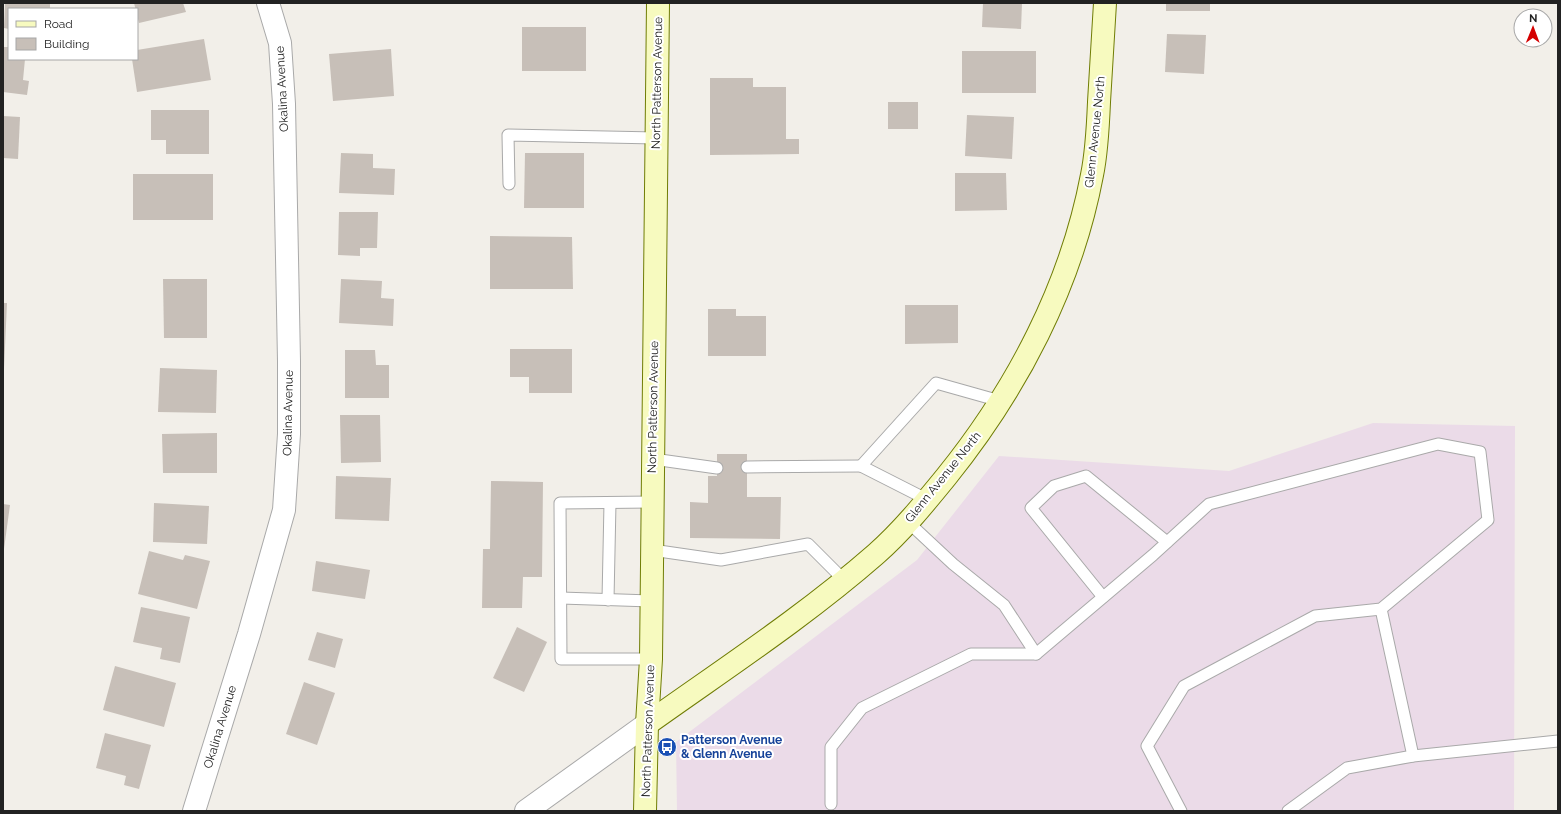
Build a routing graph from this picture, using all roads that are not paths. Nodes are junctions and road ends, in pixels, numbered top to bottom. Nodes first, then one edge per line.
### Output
1 (268, 3) edge
2 (658, 3) edge
3 (1105, 3) edge
4 (656, 138) junction
5 (509, 184) dead end
6 (1000, 401) junction
7 (653, 459) junction
8 (861, 466) junction
9 (747, 467) dead end
10 (717, 468) dead end
11 (928, 500) junction
12 (610, 502) junction
13 (652, 502) junction
14 (908, 522) junction
15 (1167, 542) junction
16 (652, 550) junction
17 (844, 580) junction
18 (1103, 597) junction
19 (561, 598) junction
20 (608, 600) junction
21 (651, 601) junction
22 (1382, 609) junction
23 (1036, 654) junction
24 (650, 659) junction
25 (647, 724) junction
26 (1558, 741) edge
27 (1413, 756) junction
28 (831, 804) dead end
29 (194, 811) edge
30 (526, 811) edge
31 (645, 811) edge
32 (1181, 811) edge
33 (1288, 811) edge

1 - 29 street, Okalina Avenue
2 - 4 street, North Patterson Avenue
3 - 6 street, Glenn Avenue North
4 - 5 lane
4 - 7 street, North Patterson Avenue
6 - 8 lane
6 - 11 street, Glenn Avenue North
7 - 10 lane
7 - 13 street, North Patterson Avenue
8 - 9 lane
8 - 11 lane
11 - 14 street, Glenn Avenue North
12 - 13 lane
12 - 19 lane
12 - 20 lane
13 - 16 street, North Patterson Avenue
14 - 17 street, Glenn Avenue North
14 - 23 lane
15 - 18 lane
15 - 18 lane
15 - 22 lane
16 - 17 lane
16 - 21 street, North Patterson Avenue
17 - 25 street, Glenn Avenue North
18 - 23 lane
19 - 20 lane
19 - 24 lane
20 - 21 lane
21 - 24 street, North Patterson Avenue
22 - 27 lane
22 - 32 lane
23 - 28 lane
24 - 25 street, North Patterson Avenue
25 - 30 street, Glenn Avenue North
25 - 31 street, North Patterson Avenue
26 - 27 lane
27 - 33 lane

